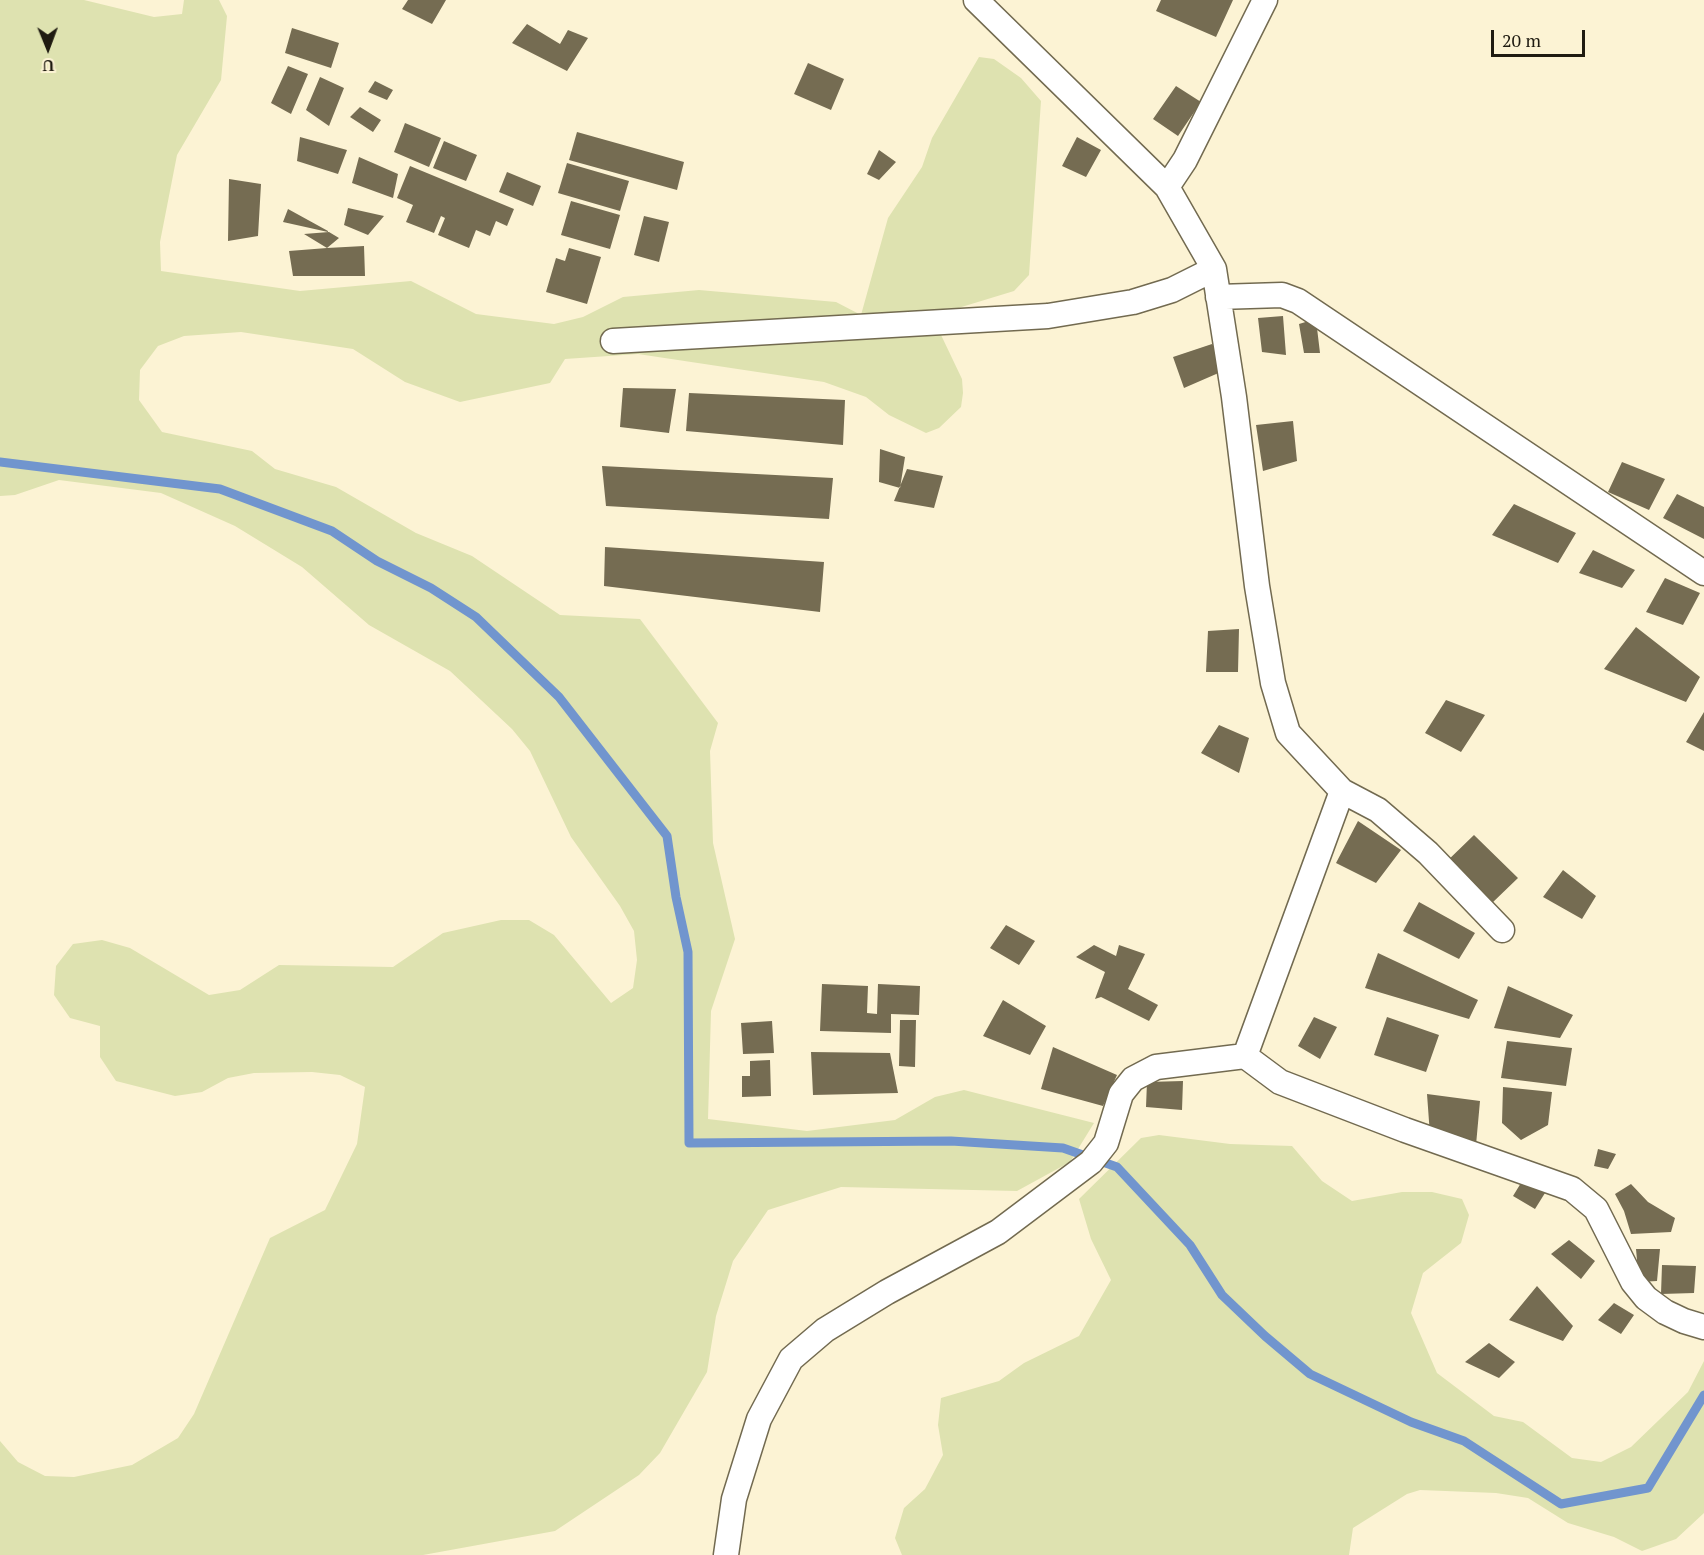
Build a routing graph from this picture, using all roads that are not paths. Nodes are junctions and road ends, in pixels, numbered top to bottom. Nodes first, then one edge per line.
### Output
1 (976, 0) edge
2 (1265, 0) edge
3 (1167, 187) junction
4 (1214, 269) junction
5 (1218, 297) junction
6 (613, 341) dead end
7 (1704, 573) edge
8 (1342, 791) junction
9 (1502, 930) dead end
10 (1245, 1056) junction
11 (1704, 1327) edge
12 (726, 1555) edge

1 - 3 street
2 - 3 street
3 - 4 street
4 - 5 street
4 - 6 street
5 - 7 street
5 - 8 street
8 - 9 street
8 - 10 street
10 - 11 street
10 - 12 street

